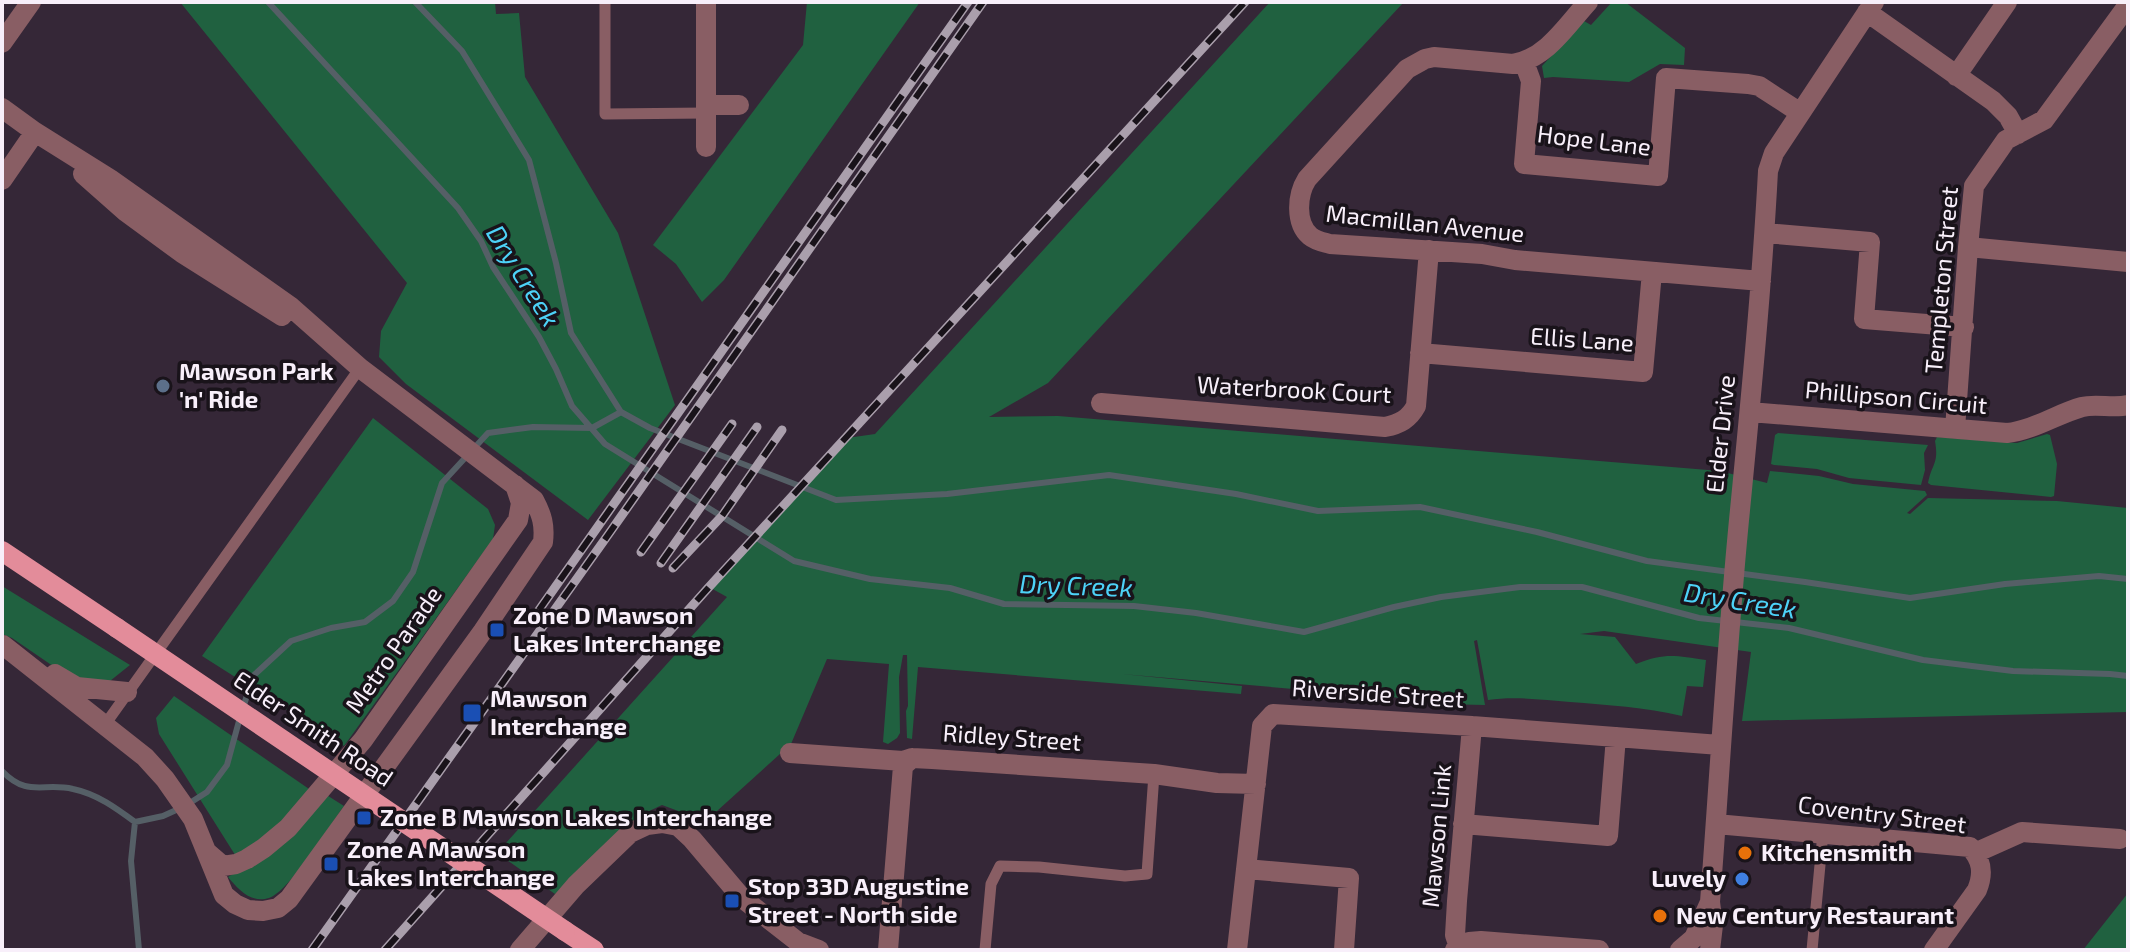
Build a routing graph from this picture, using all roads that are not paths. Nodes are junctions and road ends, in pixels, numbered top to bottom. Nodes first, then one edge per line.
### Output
1 (31, 2) edge
2 (605, 2) edge
3 (706, 2) edge
4 (1588, 2) edge
5 (2007, 2) edge
6 (2123, 5) edge
7 (1870, 7) edge
8 (2, 43) edge
9 (1524, 62) junction
10 (1956, 76) junction
11 (739, 105) dead end
12 (2, 108) edge
13 (706, 109) junction
14 (1799, 112) junction
15 (35, 132) junction
16 (2018, 134) junction
17 (706, 147) dead end
18 (2, 180) edge
19 (1765, 233) junction
20 (1968, 247) junction
21 (1429, 250) junction
22 (2128, 262) edge
23 (1652, 272) junction
24 (1761, 281) junction
25 (1964, 327) junction
26 (1420, 353) junction
27 (360, 368) junction
28 (1101, 403) dead end
29 (2128, 405) edge
30 (1750, 412) junction
31 (1955, 429) junction
32 (515, 485) junction
33 (2, 551) edge
34 (2, 645) edge
35 (127, 692) junction
36 (104, 726) junction
37 (1472, 726) junction
38 (1616, 737) junction
39 (1720, 745) junction
40 (790, 753) dead end
41 (912, 758) junction
42 (1154, 774) junction
43 (1256, 784) junction
44 (1463, 824) junction
45 (1716, 824) junction
46 (1823, 833) junction
47 (2120, 839) dead end
48 (208, 853) junction
49 (1975, 853) junction
50 (1246, 869) junction
51 (1710, 902) junction
52 (1458, 949) edge
53 (520, 950) edge
54 (594, 950) edge
55 (819, 950) edge
56 (888, 950) edge
57 (985, 950) edge
58 (1237, 950) edge
59 (1344, 950) edge
60 (1599, 950) edge
61 (1680, 950) edge
62 (1710, 950) edge
63 (1812, 950) edge
64 (1934, 950) edge

1 - 8 street
2 - 13 lane
3 - 13 street
4 - 9 street
5 - 10 street
6 - 16 street, Templeton Street
7 - 10 street
7 - 14 street, Elder Drive
9 - 14 street, Hope Lane
9 - 21 street, Macmillan Avenue
10 - 16 street
11 - 13 street
12 - 15 street
13 - 17 street
14 - 19 street, Elder Drive
15 - 18 street
15 - 27 street
16 - 20 street, Templeton Street
19 - 24 street, Elder Drive
19 - 25 street
20 - 22 street
20 - 25 street, Templeton Street
21 - 23 street, Macmillan Avenue
21 - 26 street, Waterbrook Court
23 - 24 street, Macmillan Avenue
23 - 26 street, Ellis Lane
24 - 30 street, Elder Drive
25 - 31 street, Templeton Street
26 - 28 street, Waterbrook Court
27 - 32 street
27 - 35 lane
29 - 31 street, Phillipson Circuit
30 - 31 street, Phillipson Circuit
30 - 39 street, Elder Drive
32 - 48 street, Metro Parade
32 - 48 street
33 - 54 main road, Elder Smith Road, bridge
34 - 35 street
34 - 36 street
35 - 36 lane
36 - 48 street
37 - 38 street, Riverside Street
37 - 43 street, Riverside Street
37 - 44 street, Mawson Link
38 - 39 street, Riverside Street
38 - 44 street
39 - 45 street, Elder Drive
40 - 41 street
41 - 42 street, Ridley Street
41 - 56 street, Ridley Street
42 - 43 street, Ridley Street
42 - 57 lane
43 - 50 street, Riverside Street
44 - 52 street, Mawson Link
45 - 46 street, Coventry Street
45 - 51 street, Elder Drive
46 - 49 street, Coventry Street
46 - 63 lane
47 - 49 street
49 - 64 street, Coventry Street
50 - 58 street, Riverside Street
50 - 59 street
51 - 61 street, Elder Drive
51 - 62 street, Elder Drive
52 - 60 street
53 - 55 street

